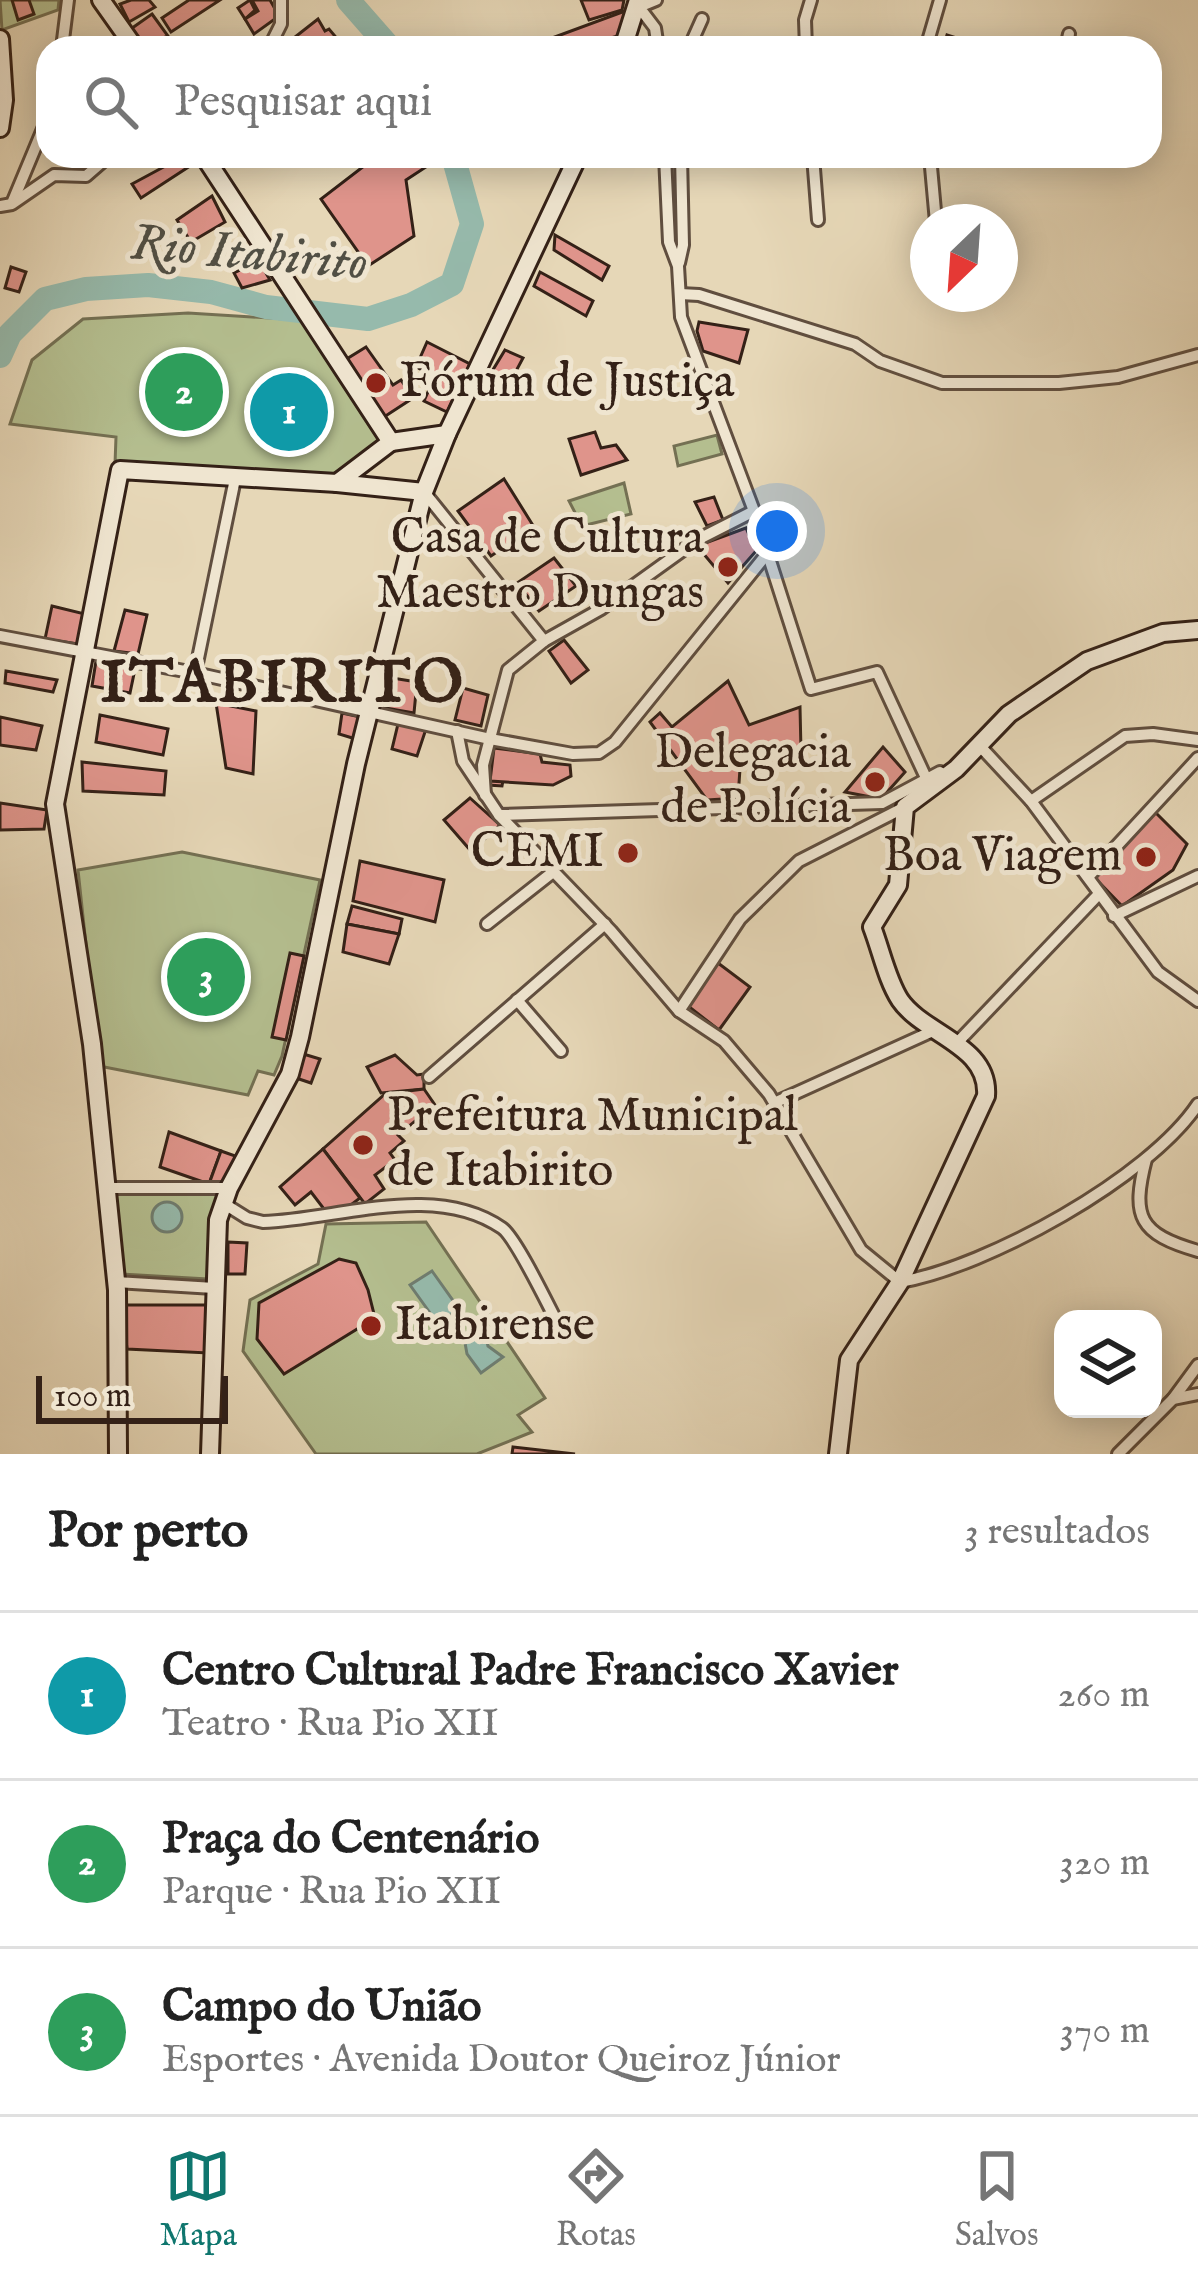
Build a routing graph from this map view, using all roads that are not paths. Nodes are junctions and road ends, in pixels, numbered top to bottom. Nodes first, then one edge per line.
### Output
1 (68, 0) edge
2 (101, 0) edge
3 (280, 0) edge
4 (811, 0) edge
5 (940, 0) edge
6 (644, 2) edge
7 (702, 19) dead end
8 (64, 36) edge
9 (126, 36) edge
10 (275, 36) edge
11 (628, 36) edge
12 (656, 36) edge
13 (694, 36) edge
14 (806, 36) edge
15 (930, 36) edge
16 (0, 39) edge
17 (0, 128) edge
18 (36, 142) edge
19 (96, 168) edge
20 (212, 168) edge
21 (572, 168) edge
22 (666, 168) edge
23 (681, 168) edge
24 (814, 168) edge
25 (931, 168) edge
26 (934, 204) edge
27 (6, 205) edge
28 (818, 220) dead end
29 (678, 266) junction
30 (680, 294) junction
31 (1198, 355) edge
32 (447, 434) junction
33 (391, 442) junction
34 (235, 478) junction
35 (338, 483) junction
36 (424, 492) junction
37 (754, 512) junction
38 (766, 555) junction
39 (1198, 630) edge
40 (0, 636) edge
41 (544, 641) junction
42 (84, 653) junction
43 (196, 673) junction
44 (370, 712) junction
45 (457, 731) junction
46 (490, 740) junction
47 (1198, 740) edge
48 (979, 745) junction
49 (1198, 758) edge
50 (927, 780) junction
51 (485, 799) junction
52 (1031, 801) junction
53 (905, 807) junction
54 (499, 815) junction
55 (553, 872) junction
56 (1198, 876) edge
57 (1088, 877) junction
58 (1098, 896) junction
59 (1114, 916) junction
60 (488, 925) dead end
61 (608, 927) junction
62 (517, 1000) junction
63 (1198, 1001) edge
64 (680, 1011) junction
65 (937, 1029) junction
66 (956, 1044) junction
67 (561, 1051) dead end
68 (429, 1077) dead end
69 (774, 1103) junction
70 (1198, 1104) edge
71 (1147, 1155) junction
72 (105, 1188) junction
73 (226, 1196) junction
74 (1198, 1251) edge
75 (116, 1282) junction
76 (900, 1282) junction
77 (214, 1288) junction
78 (559, 1324) dead end
79 (1198, 1365) edge
80 (1198, 1394) edge
81 (1172, 1399) junction
82 (118, 1454) edge
83 (210, 1454) edge
84 (838, 1454) edge
85 (1118, 1454) edge

1 - 8 street
2 - 9 main road
3 - 10 street
4 - 14 street
5 - 15 street
6 - 11 main road
6 - 12 street
7 - 13 street
16 - 17 main road
18 - 27 street
19 - 27 street
20 - 33 main road
21 - 32 main road
22 - 29 street
23 - 29 street
24 - 28 street
25 - 26 street
29 - 30 street
30 - 31 street
30 - 37 street
32 - 33 main road
32 - 36 main road
33 - 35 main road
34 - 35 main road
34 - 42 main road
34 - 43 street
35 - 36 main road
36 - 41 street
36 - 44 main road
37 - 38 street
37 - 41 street
38 - 46 street
38 - 50 street
39 - 48 main road
40 - 42 street
41 - 46 street
42 - 43 street
42 - 72 main road
43 - 44 street
44 - 45 street
44 - 73 main road
45 - 46 street
45 - 51 street
46 - 51 street
47 - 52 street
48 - 50 street
48 - 52 street
48 - 53 main road
49 - 57 street
50 - 54 street
51 - 54 street
52 - 57 street
53 - 64 street
53 - 65 main road
54 - 55 street
55 - 60 street
55 - 61 street
56 - 59 street
57 - 58 street
58 - 59 street
58 - 66 street
59 - 63 street
61 - 62 street
61 - 64 street
62 - 67 street
62 - 68 street
64 - 69 street
65 - 66 main road
65 - 69 street
66 - 76 main road
69 - 76 street
70 - 71 street
71 - 74 street
71 - 76 street
72 - 73 street
72 - 75 main road
73 - 77 main road
73 - 78 street
75 - 77 street
75 - 82 main road
76 - 84 main road
77 - 83 main road
79 - 81 street
80 - 81 street
81 - 85 street

